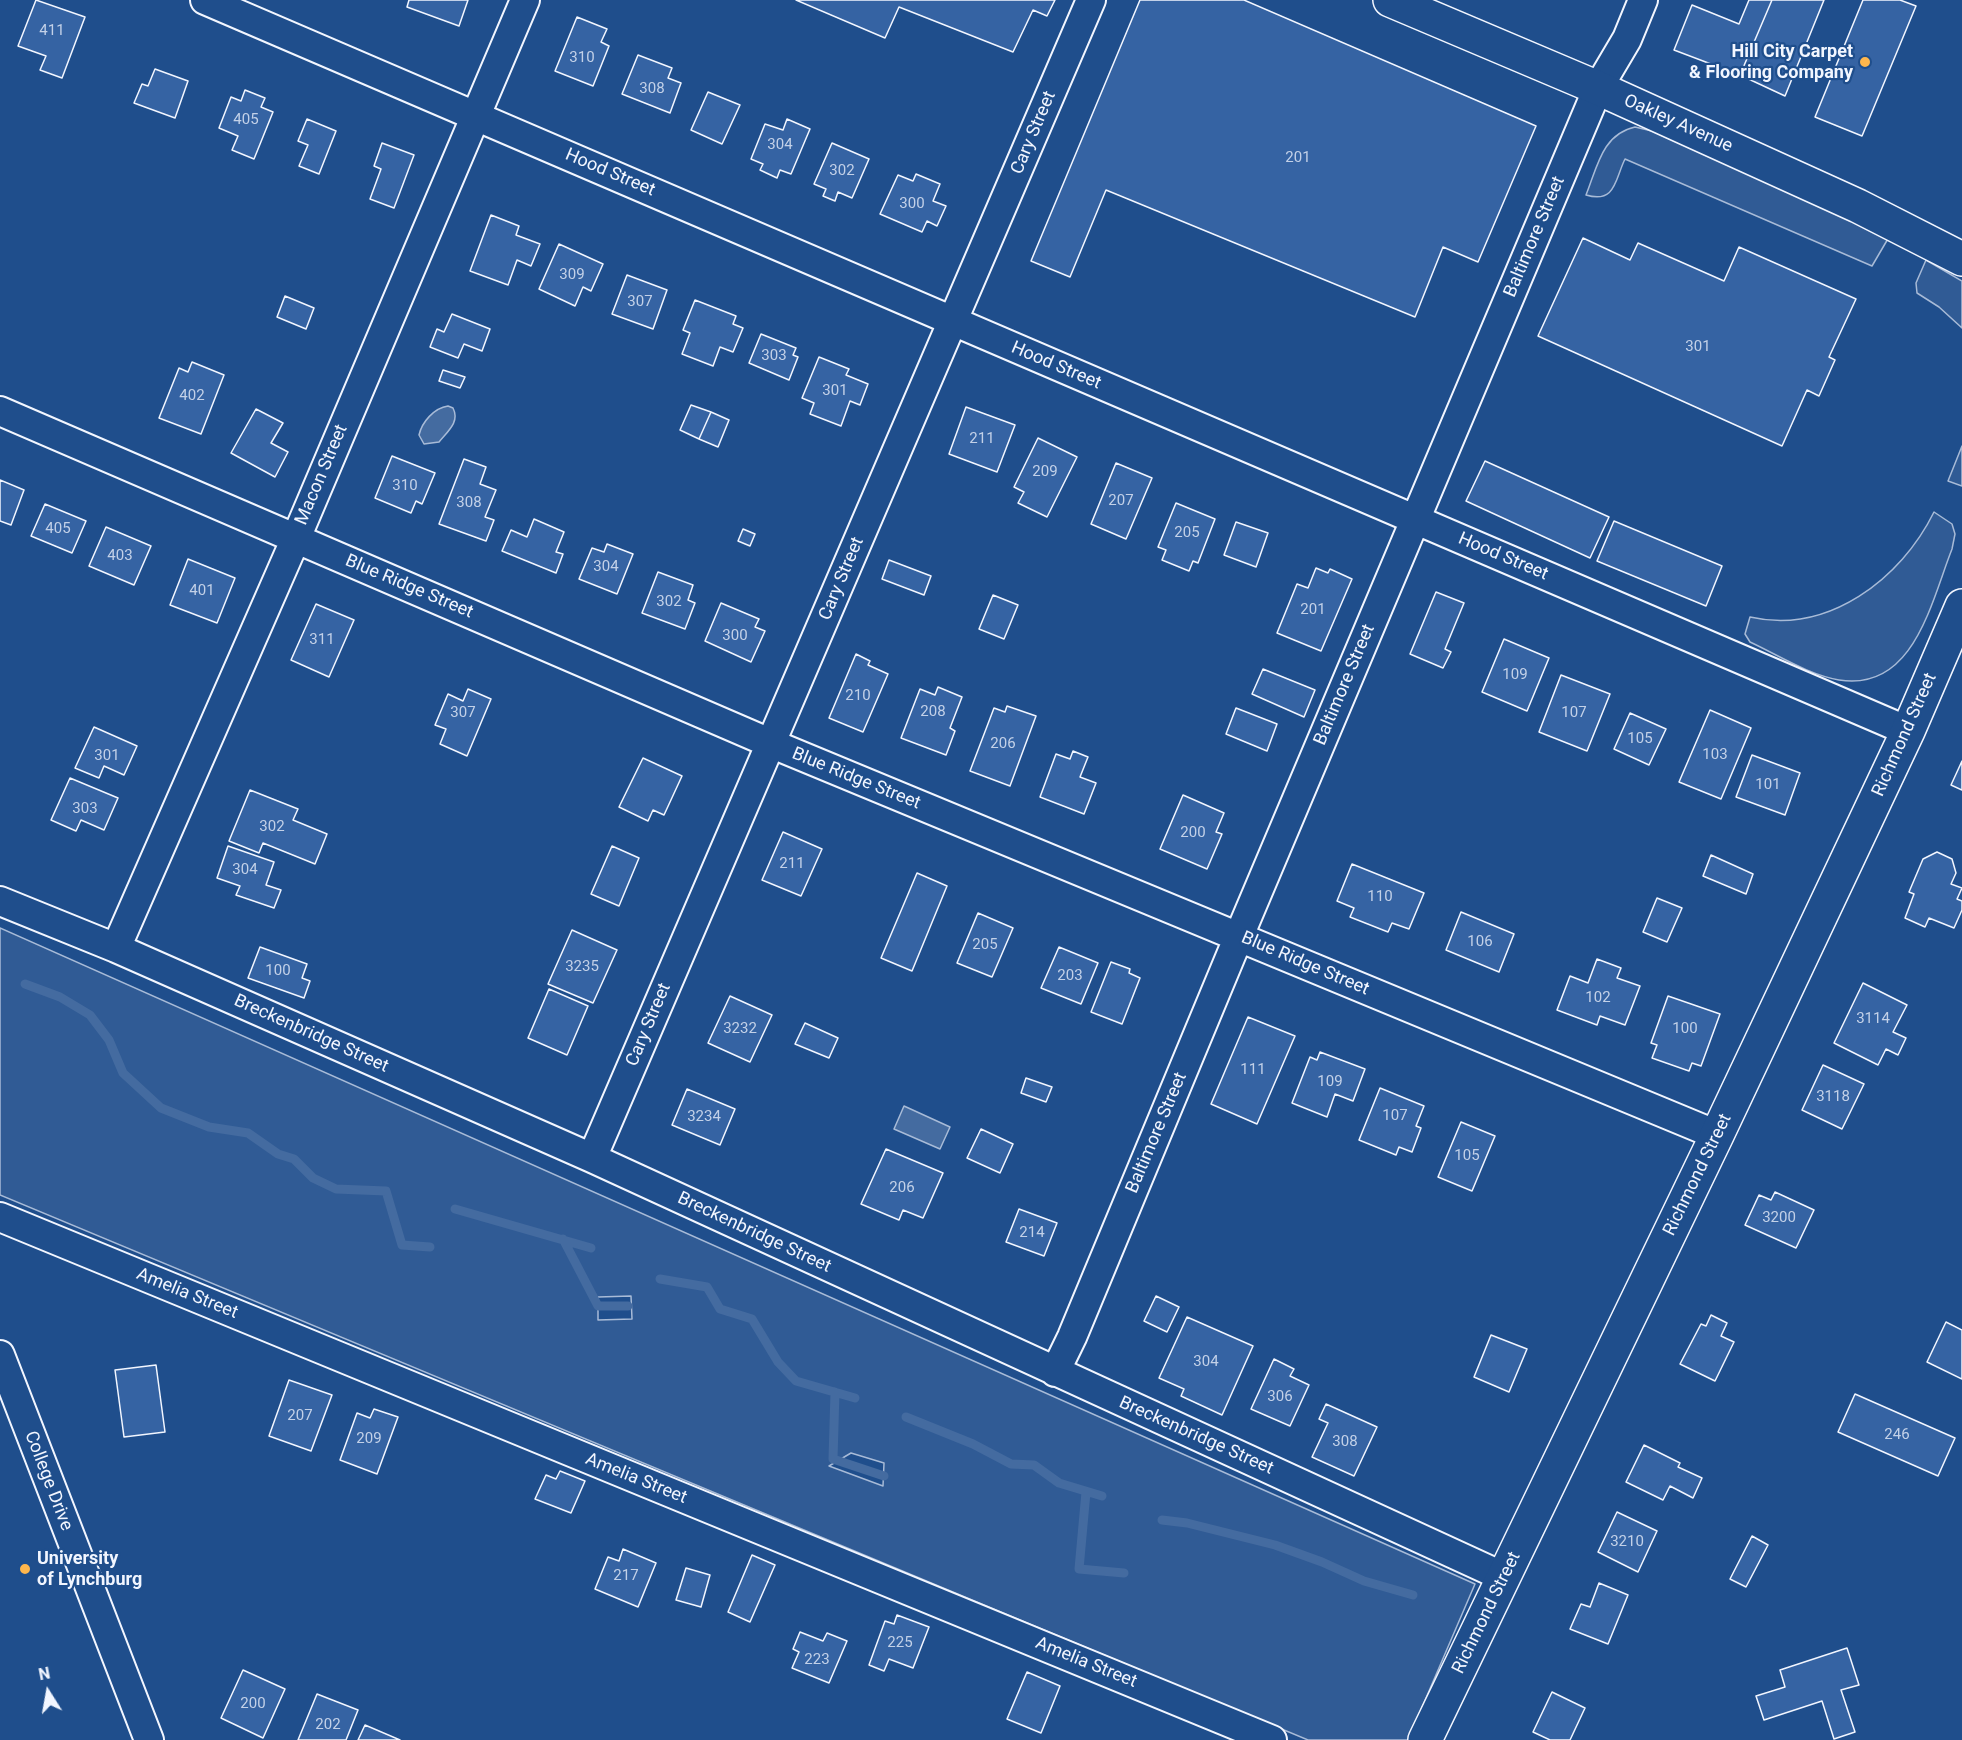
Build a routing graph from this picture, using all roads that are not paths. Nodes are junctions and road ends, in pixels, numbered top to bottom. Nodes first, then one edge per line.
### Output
1 (205, 0) edge
2 (525, 0) edge
3 (1091, 0) edge
4 (1390, 0) edge
5 (1643, 0) edge
6 (1598, 88) junction
7 (475, 114) junction
8 (1962, 259) edge
9 (954, 319) junction
10 (0, 411) edge
11 (1415, 520) junction
12 (296, 538) junction
13 (1962, 606) edge
14 (1908, 731) junction
15 (770, 743) junction
16 (0, 901) edge
17 (1239, 936) junction
18 (116, 948) junction
19 (1717, 1135) junction
20 (592, 1158) junction
21 (0, 1217) edge
22 (0, 1355) edge
23 (1055, 1372) junction
24 (1504, 1577) junction
25 (149, 1740) edge
26 (1272, 1740) edge
27 (1425, 1740) edge

1 - 7 street, Hood Street
2 - 7 street, Macon Street
3 - 9 street, Cary Street
4 - 6 street, Oakley Avenue
5 - 6 street, Baltimore Street
6 - 8 street, Oakley Avenue
6 - 11 street, Baltimore Street
7 - 9 street, Hood Street
7 - 12 street, Macon Street
9 - 11 street, Hood Street
9 - 15 street, Cary Street
10 - 12 street, Blue Ridge Street
11 - 14 street, Hood Street
11 - 17 street, Baltimore Street
12 - 15 street, Blue Ridge Street
12 - 18 street, Macon Street
13 - 14 street, Richmond Street
14 - 19 street, Richmond Street
15 - 17 street, Blue Ridge Street
15 - 20 street, Cary Street
16 - 18 street, Breckenbridge Street
17 - 19 street, Blue Ridge Street
17 - 23 street, Baltimore Street
18 - 20 street, Breckenbridge Street
19 - 24 street, Richmond Street
20 - 23 street, Breckenbridge Street
21 - 26 street, Amelia Street
22 - 25 street, College Drive
23 - 24 street, Breckenbridge Street
24 - 27 street, Richmond Street

